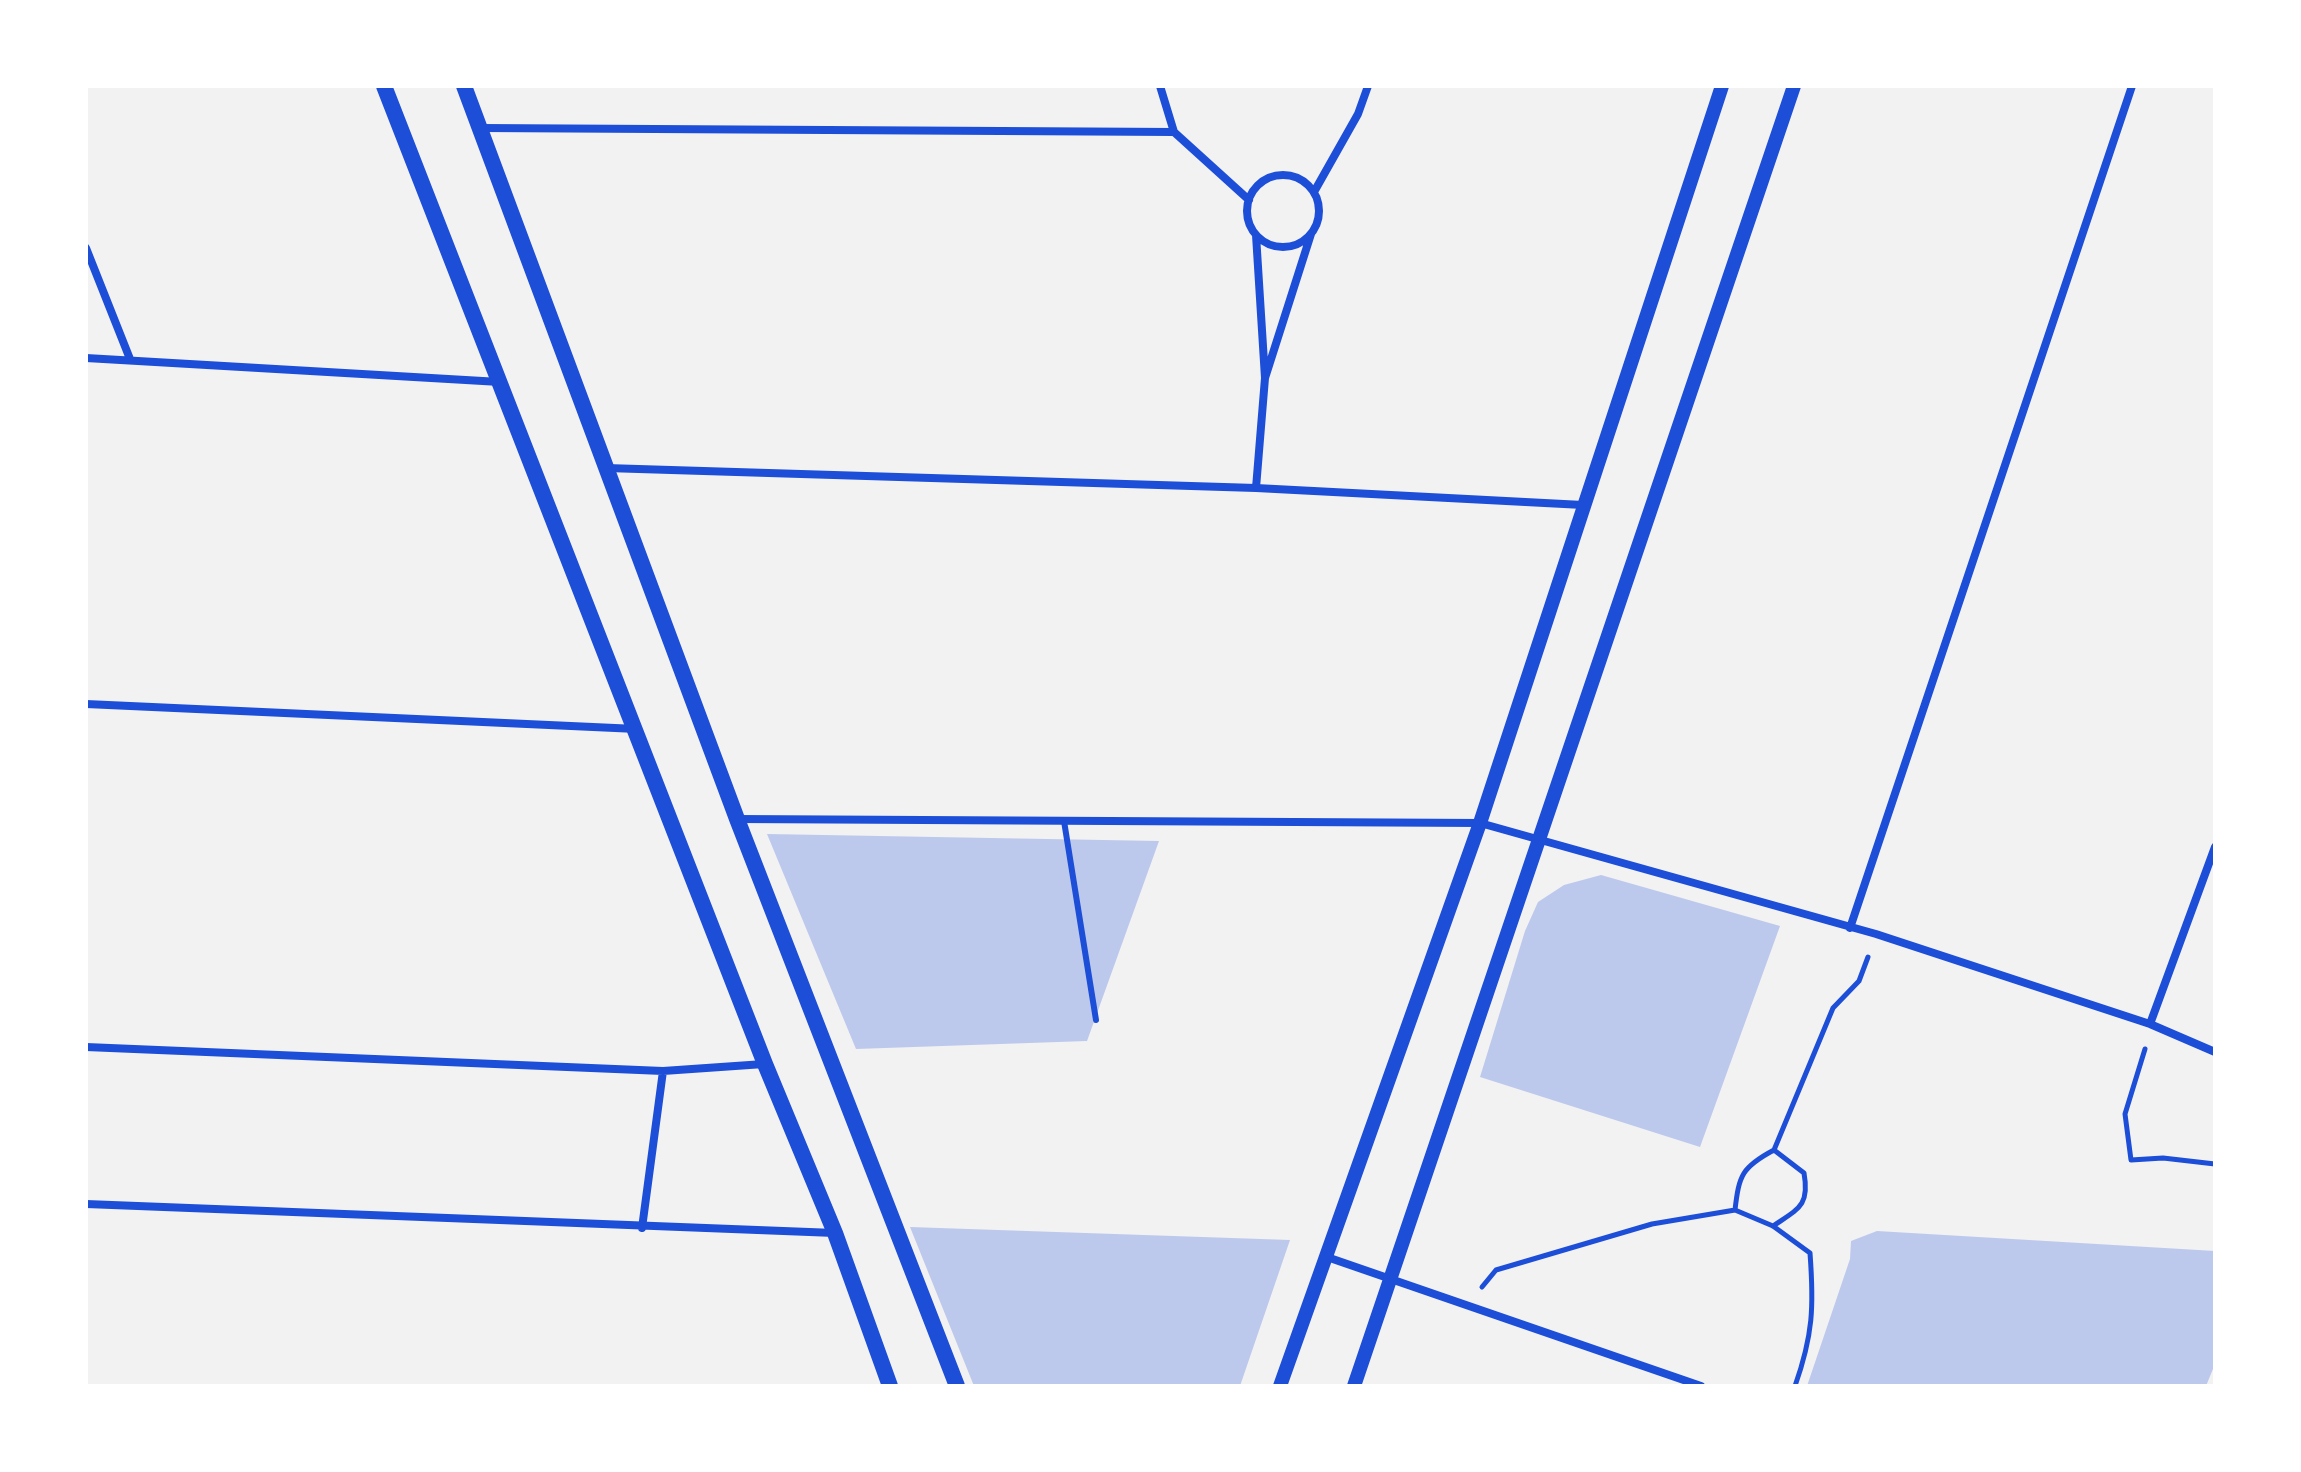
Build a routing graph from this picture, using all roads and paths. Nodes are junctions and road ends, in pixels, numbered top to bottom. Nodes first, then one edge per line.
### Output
1 (384, 86) edge
2 (464, 86) edge
3 (1160, 86) edge
4 (1368, 86) edge
5 (1722, 86) edge
6 (1794, 86) edge
7 (2132, 86) edge
8 (481, 128) junction
9 (1174, 132) junction
10 (1314, 192) junction
11 (1249, 200) junction
12 (1311, 234) junction
13 (1256, 235) junction
14 (86, 248) edge
15 (86, 358) edge
16 (130, 359) junction
17 (1265, 378) junction
18 (501, 382) junction
19 (606, 468) junction
20 (1256, 488) junction
21 (1583, 505) junction
22 (86, 704) edge
23 (637, 729) junction
24 (737, 819) junction
25 (1064, 821) junction
26 (1480, 823) junction
27 (1535, 840) junction
28 (2215, 847) edge
29 (1850, 928) junction
30 (1876, 934) junction
31 (1096, 1020) dead end
32 (2150, 1024) junction
33 (86, 1047) edge
34 (2215, 1052) edge
35 (765, 1064) junction
36 (663, 1071) junction
37 (1774, 1150) junction
38 (2215, 1164) edge
39 (86, 1204) edge
40 (1735, 1210) junction
41 (1773, 1226) junction
42 (642, 1228) junction
43 (835, 1233) junction
44 (1324, 1255) junction
45 (1392, 1278) junction
46 (1469, 1304) junction
47 (1684, 1382) edge
48 (890, 1386) edge
49 (957, 1386) edge
50 (1280, 1386) edge
51 (1354, 1386) edge
52 (1701, 1386) edge
53 (1795, 1386) edge

1 - 18 main road
2 - 8 main road
3 - 9 street
4 - 10 street
5 - 21 street
6 - 27 street
7 - 29 street
8 - 9 street
8 - 19 main road
9 - 11 street
10 - 11 street
10 - 12 street
11 - 13 street
12 - 13 street
12 - 17 street
13 - 17 street
14 - 16 street
15 - 16 street
16 - 18 street
17 - 20 street
18 - 23 main road
19 - 20 street
19 - 24 main road
20 - 21 street
21 - 26 street
22 - 23 street
23 - 35 main road
24 - 25 street
24 - 49 main road
25 - 26 street
25 - 31 lane
26 - 27 street
26 - 44 street
27 - 29 street
27 - 45 street
28 - 32 street
29 - 30 street
30 - 32 street
30 - 37 path
32 - 34 street
32 - 38 path
33 - 36 street
35 - 36 street
35 - 43 main road
36 - 42 street
37 - 40 path
37 - 41 path
39 - 42 street
40 - 41 path
40 - 46 path
41 - 53 path
42 - 43 street
43 - 48 main road
44 - 45 street
44 - 50 street
45 - 46 street
45 - 51 street
46 - 47 street
47 - 52 street

